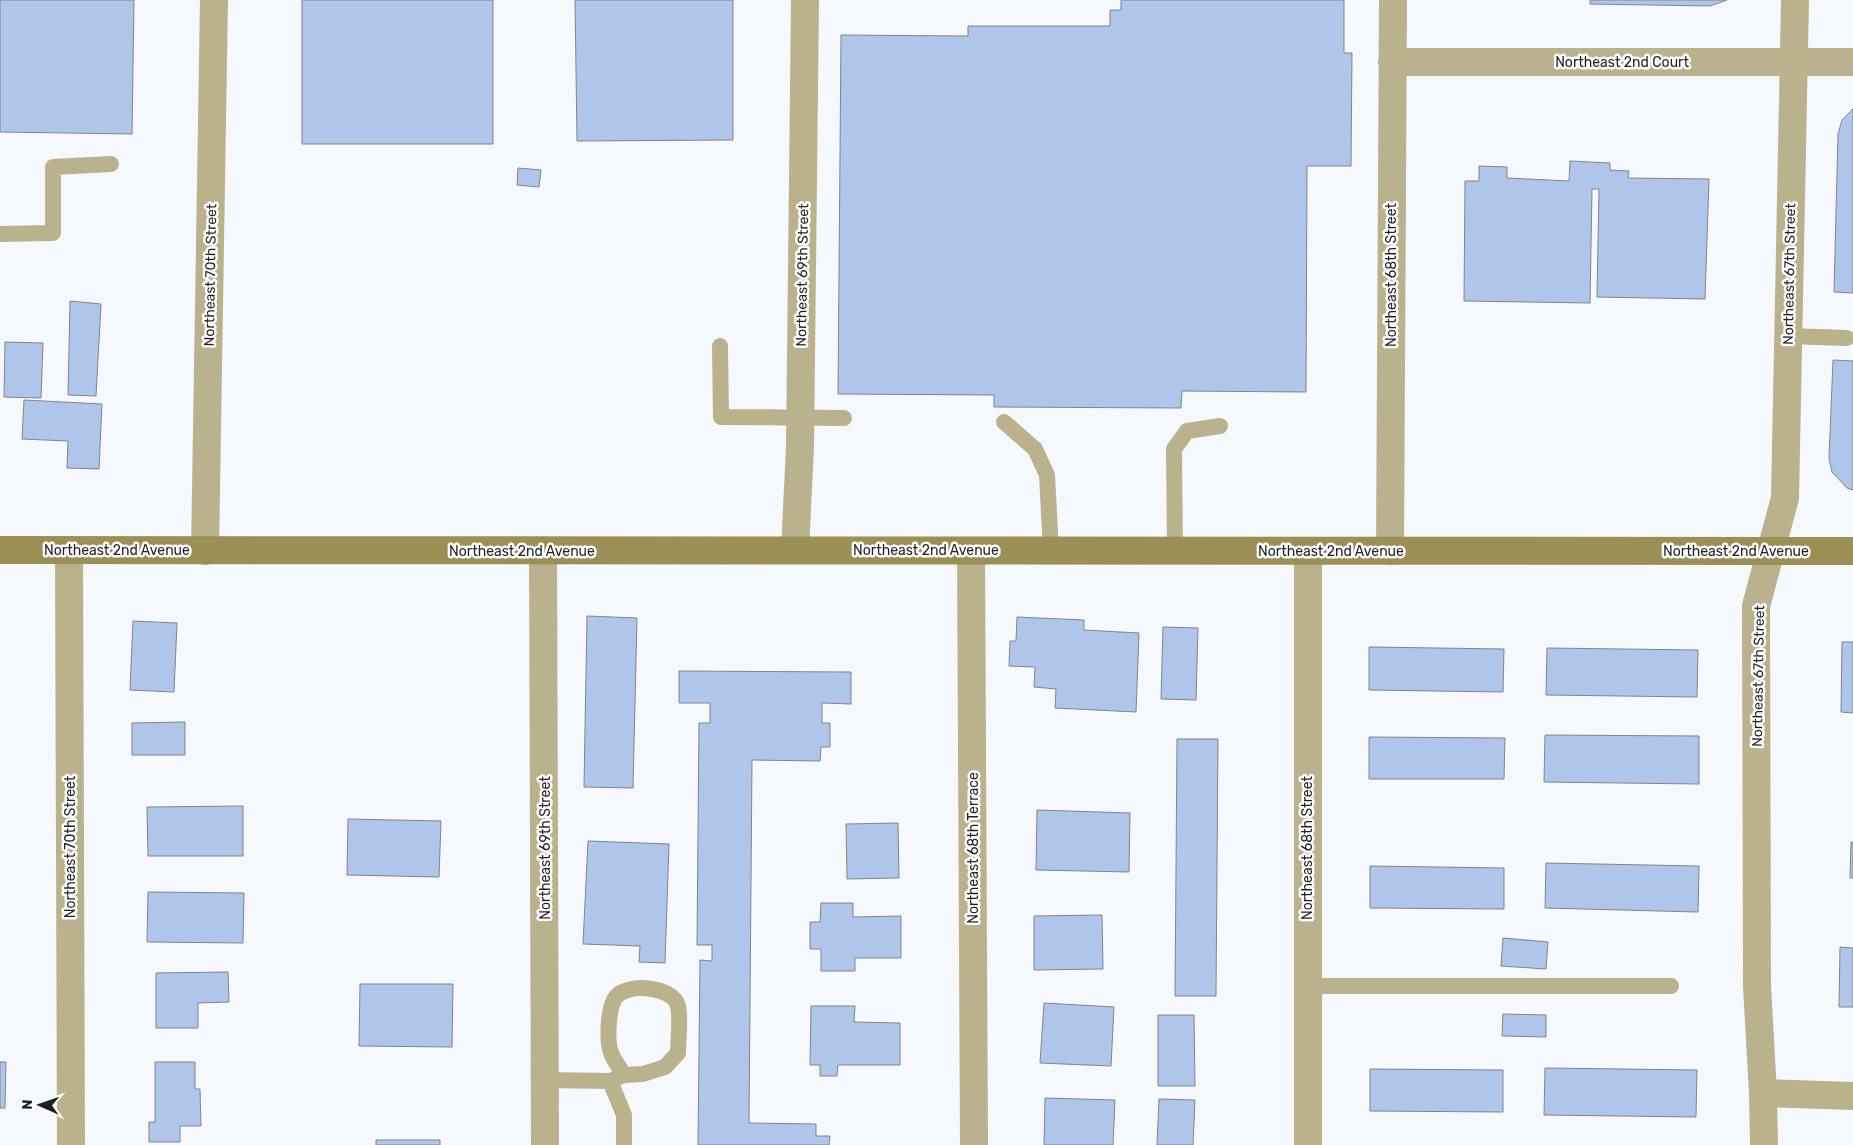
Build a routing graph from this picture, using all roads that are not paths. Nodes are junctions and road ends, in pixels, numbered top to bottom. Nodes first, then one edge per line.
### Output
1 (214, 0) edge
2 (805, 0) edge
3 (1392, 0) edge
4 (1795, 0) edge
5 (1392, 62) junction
6 (1853, 62) edge
7 (1794, 63) junction
8 (111, 164) dead end
9 (0, 234) edge
10 (1788, 336) junction
11 (1847, 338) dead end
12 (720, 346) dead end
13 (800, 418) junction
14 (844, 418) dead end
15 (1004, 422) dead end
16 (1220, 426) dead end
17 (0, 550) edge
18 (69, 550) junction
19 (794, 550) junction
20 (205, 551) junction
21 (971, 551) junction
22 (1051, 551) junction
23 (1175, 551) junction
24 (1308, 551) junction
25 (1390, 551) junction
26 (1772, 551) junction
27 (1853, 551) edge
28 (543, 552) junction
29 (1307, 986) junction
30 (1670, 986) dead end
31 (617, 1078) junction
32 (546, 1080) junction
33 (1764, 1093) junction
34 (1853, 1096) edge
35 (71, 1145) edge
36 (545, 1145) edge
37 (624, 1145) edge
38 (974, 1145) edge
39 (1308, 1145) edge
40 (1764, 1145) edge

1 - 20 street, Northeast 70th Street
2 - 13 street, Northeast 69th Street
3 - 5 street, Northeast 68th Street
4 - 7 street, Northeast 67th Street
5 - 7 street, Northeast 2nd Court
5 - 25 street, Northeast 68th Street
6 - 7 street, Northeast 2nd Court
7 - 10 street, Northeast 67th Street
8 - 9 lane
10 - 11 lane
10 - 26 street, Northeast 67th Street
12 - 13 lane
13 - 14 lane
13 - 19 street, Northeast 69th Street
15 - 22 lane
16 - 23 lane
17 - 18 main road, Northeast 2nd Avenue
18 - 20 main road, Northeast 2nd Avenue
18 - 35 street, Northeast 70th Street
19 - 21 main road, Northeast 2nd Avenue
19 - 28 main road, Northeast 2nd Avenue
20 - 28 main road, Northeast 2nd Avenue
21 - 22 main road, Northeast 2nd Avenue
21 - 38 street, Northeast 68th Terrace
22 - 23 main road, Northeast 2nd Avenue
23 - 24 main road, Northeast 2nd Avenue
24 - 25 main road, Northeast 2nd Avenue
24 - 29 street, Northeast 68th Street
25 - 26 main road, Northeast 2nd Avenue
26 - 27 main road, Northeast 2nd Avenue
26 - 33 street, Northeast 67th Street
28 - 32 street, Northeast 69th Street
29 - 30 lane
29 - 39 street, Northeast 68th Street
31 - 31 lane
31 - 32 lane
31 - 37 lane
32 - 36 street, Northeast 69th Street
33 - 34 street
33 - 40 street, Northeast 67th Street

